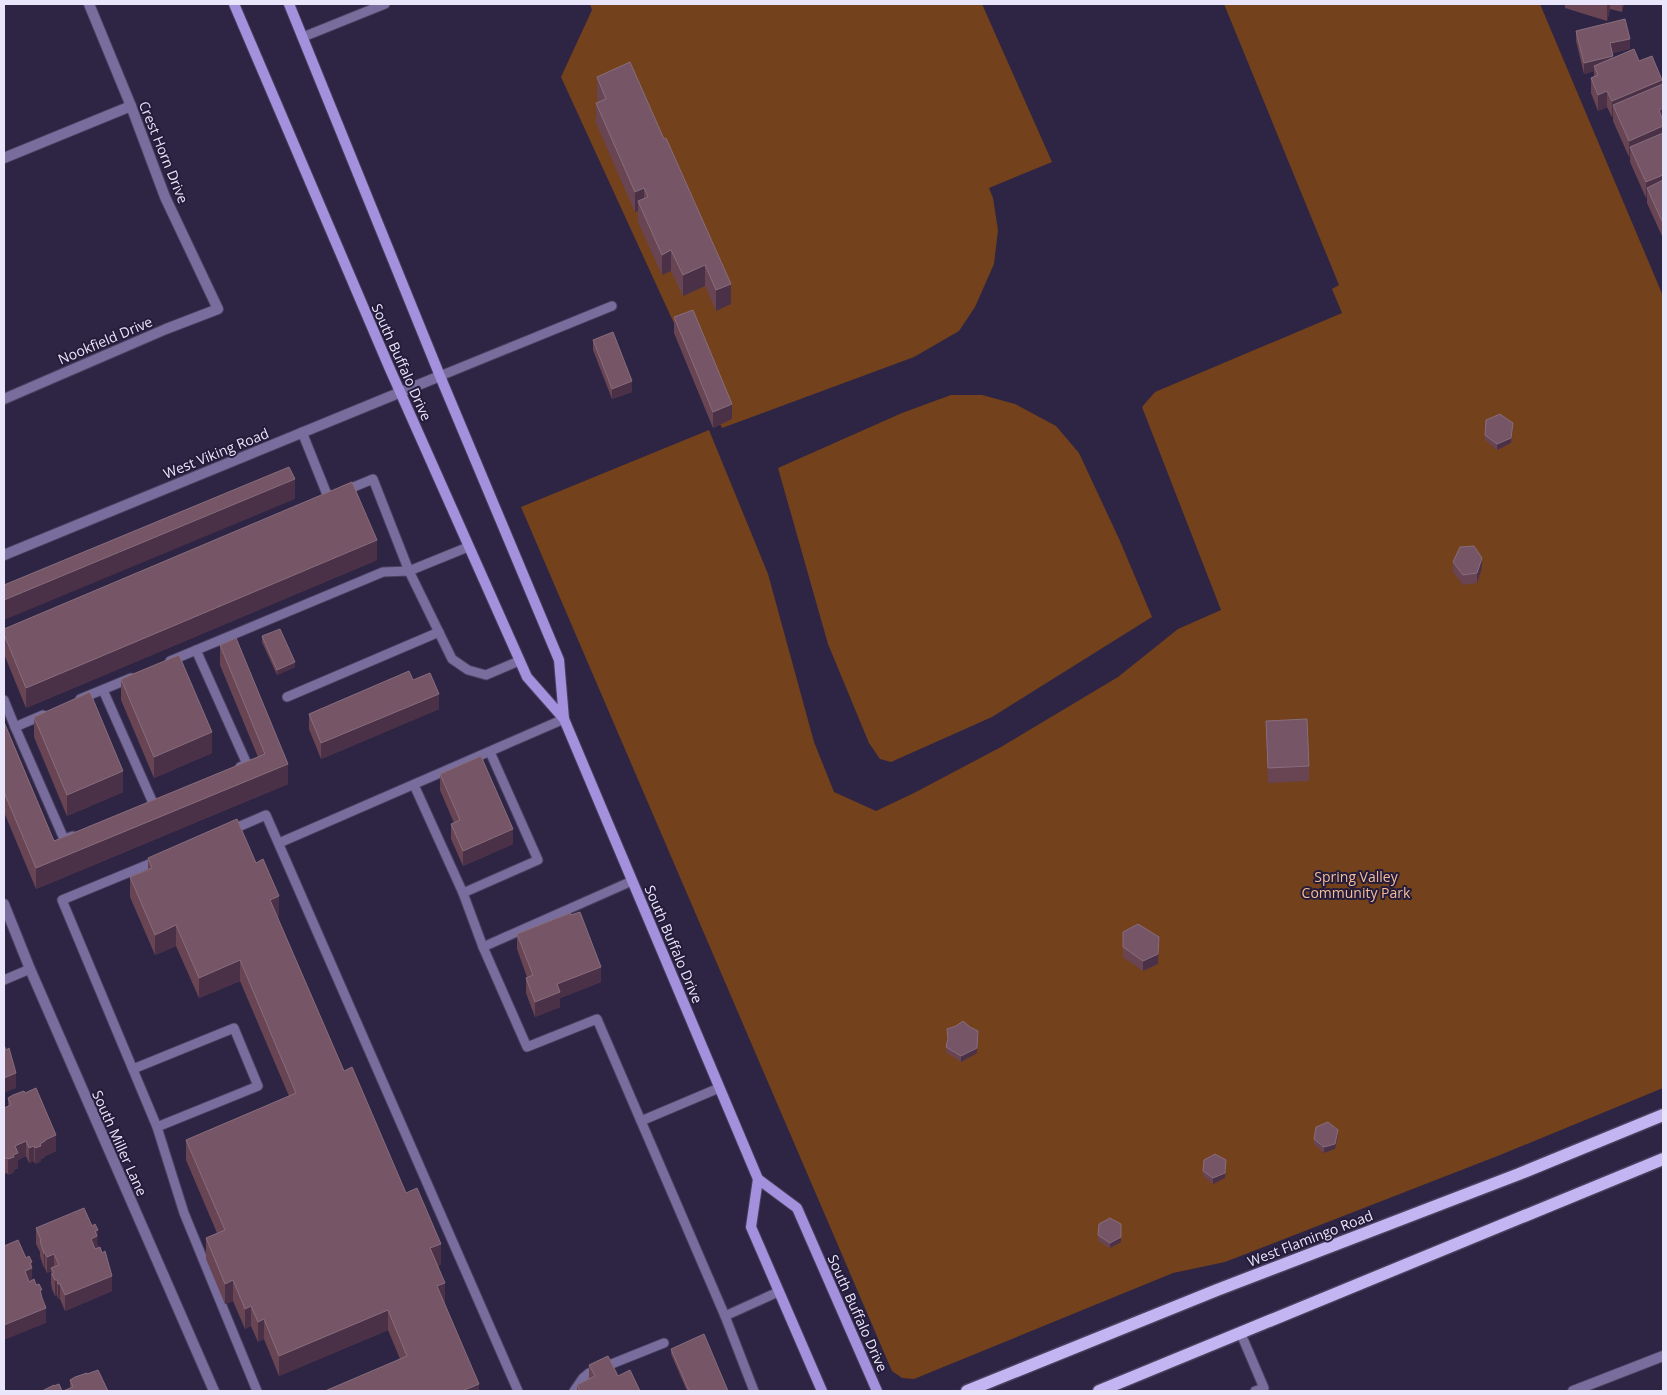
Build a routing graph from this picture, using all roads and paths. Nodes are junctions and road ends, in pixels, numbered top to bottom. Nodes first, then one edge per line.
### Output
1 (89, 4) edge
2 (234, 4) edge
3 (289, 4) edge
4 (385, 4) edge
5 (303, 37) junction
6 (131, 106) junction
7 (4, 158) edge
8 (612, 306) dead end
9 (218, 309) joint
10 (440, 376) junction
11 (400, 392) junction
12 (4, 399) edge
13 (302, 432) junction
14 (468, 547) junction
15 (4, 554) edge
16 (409, 571) junction
17 (439, 632) junction
18 (196, 650) junction
19 (519, 661) junction
20 (162, 664) edge
21 (137, 675) edge
22 (102, 690) junction
23 (287, 697) dead end
24 (4, 700) edge
25 (68, 704) edge
26 (50, 712) edge
27 (564, 719) junction
28 (15, 727) junction
29 (490, 752) junction
30 (230, 771) edge
31 (414, 785) junction
32 (152, 803) edge
33 (82, 832) edge
34 (222, 834) edge
35 (279, 843) junction
36 (168, 856) edge
37 (632, 881) junction
38 (463, 893) junction
39 (4, 904) edge
40 (483, 947) junction
41 (30, 969) junction
42 (4, 980) edge
43 (133, 1069) junction
44 (719, 1088) junction
45 (1663, 1114) edge
46 (641, 1121) junction
47 (157, 1127) junction
48 (1663, 1159) edge
49 (758, 1179) junction
50 (778, 1292) junction
51 (725, 1316) junction
52 (1241, 1334) junction
53 (664, 1343) dead end
54 (1663, 1356) edge
55 (1262, 1390) edge
56 (214, 1391) edge
57 (257, 1391) edge
58 (518, 1391) edge
59 (574, 1391) edge
60 (754, 1391) edge
61 (822, 1391) edge
62 (877, 1391) edge
63 (967, 1391) edge
64 (1099, 1391) edge
65 (1573, 1391) edge

1 - 6 street, Crest Horn Drive
2 - 11 main road, South Buffalo Drive
3 - 5 main road, South Buffalo Drive
4 - 5 lane
5 - 10 main road, South Buffalo Drive
6 - 7 street
6 - 9 street, Crest Horn Drive
8 - 10 lane
9 - 12 street, Nookfield Drive
10 - 11 street, West Viking Road
10 - 27 main road, South Buffalo Drive
11 - 13 street, West Viking Road
11 - 14 main road, South Buffalo Drive
13 - 15 street, West Viking Road
13 - 16 lane
14 - 16 lane
14 - 19 main road, South Buffalo Drive
16 - 17 lane
16 - 18 lane
17 - 19 lane
17 - 23 lane
18 - 20 lane
18 - 30 lane
19 - 27 main road, South Buffalo Drive
21 - 22 lane
22 - 25 lane
22 - 32 lane
24 - 28 lane
26 - 28 lane
27 - 29 lane
27 - 37 main road, South Buffalo Drive
28 - 33 lane
29 - 31 lane
29 - 38 lane
31 - 35 lane
31 - 38 lane
34 - 35 lane
35 - 58 lane
36 - 43 lane
37 - 40 lane
37 - 44 main road, South Buffalo Drive
38 - 40 lane
39 - 41 street, South Miller Lane
40 - 46 lane
41 - 42 lane
41 - 56 street, South Miller Lane
43 - 47 lane
43 - 47 lane
44 - 46 lane
44 - 49 main road, South Buffalo Drive
45 - 63 main road, West Flamingo Road
46 - 51 lane
47 - 57 lane
48 - 52 main road
49 - 50 main road
49 - 62 main road, South Buffalo Drive
50 - 51 lane
50 - 61 main road
51 - 60 lane
52 - 55 lane
52 - 64 main road
53 - 59 lane
54 - 65 street

